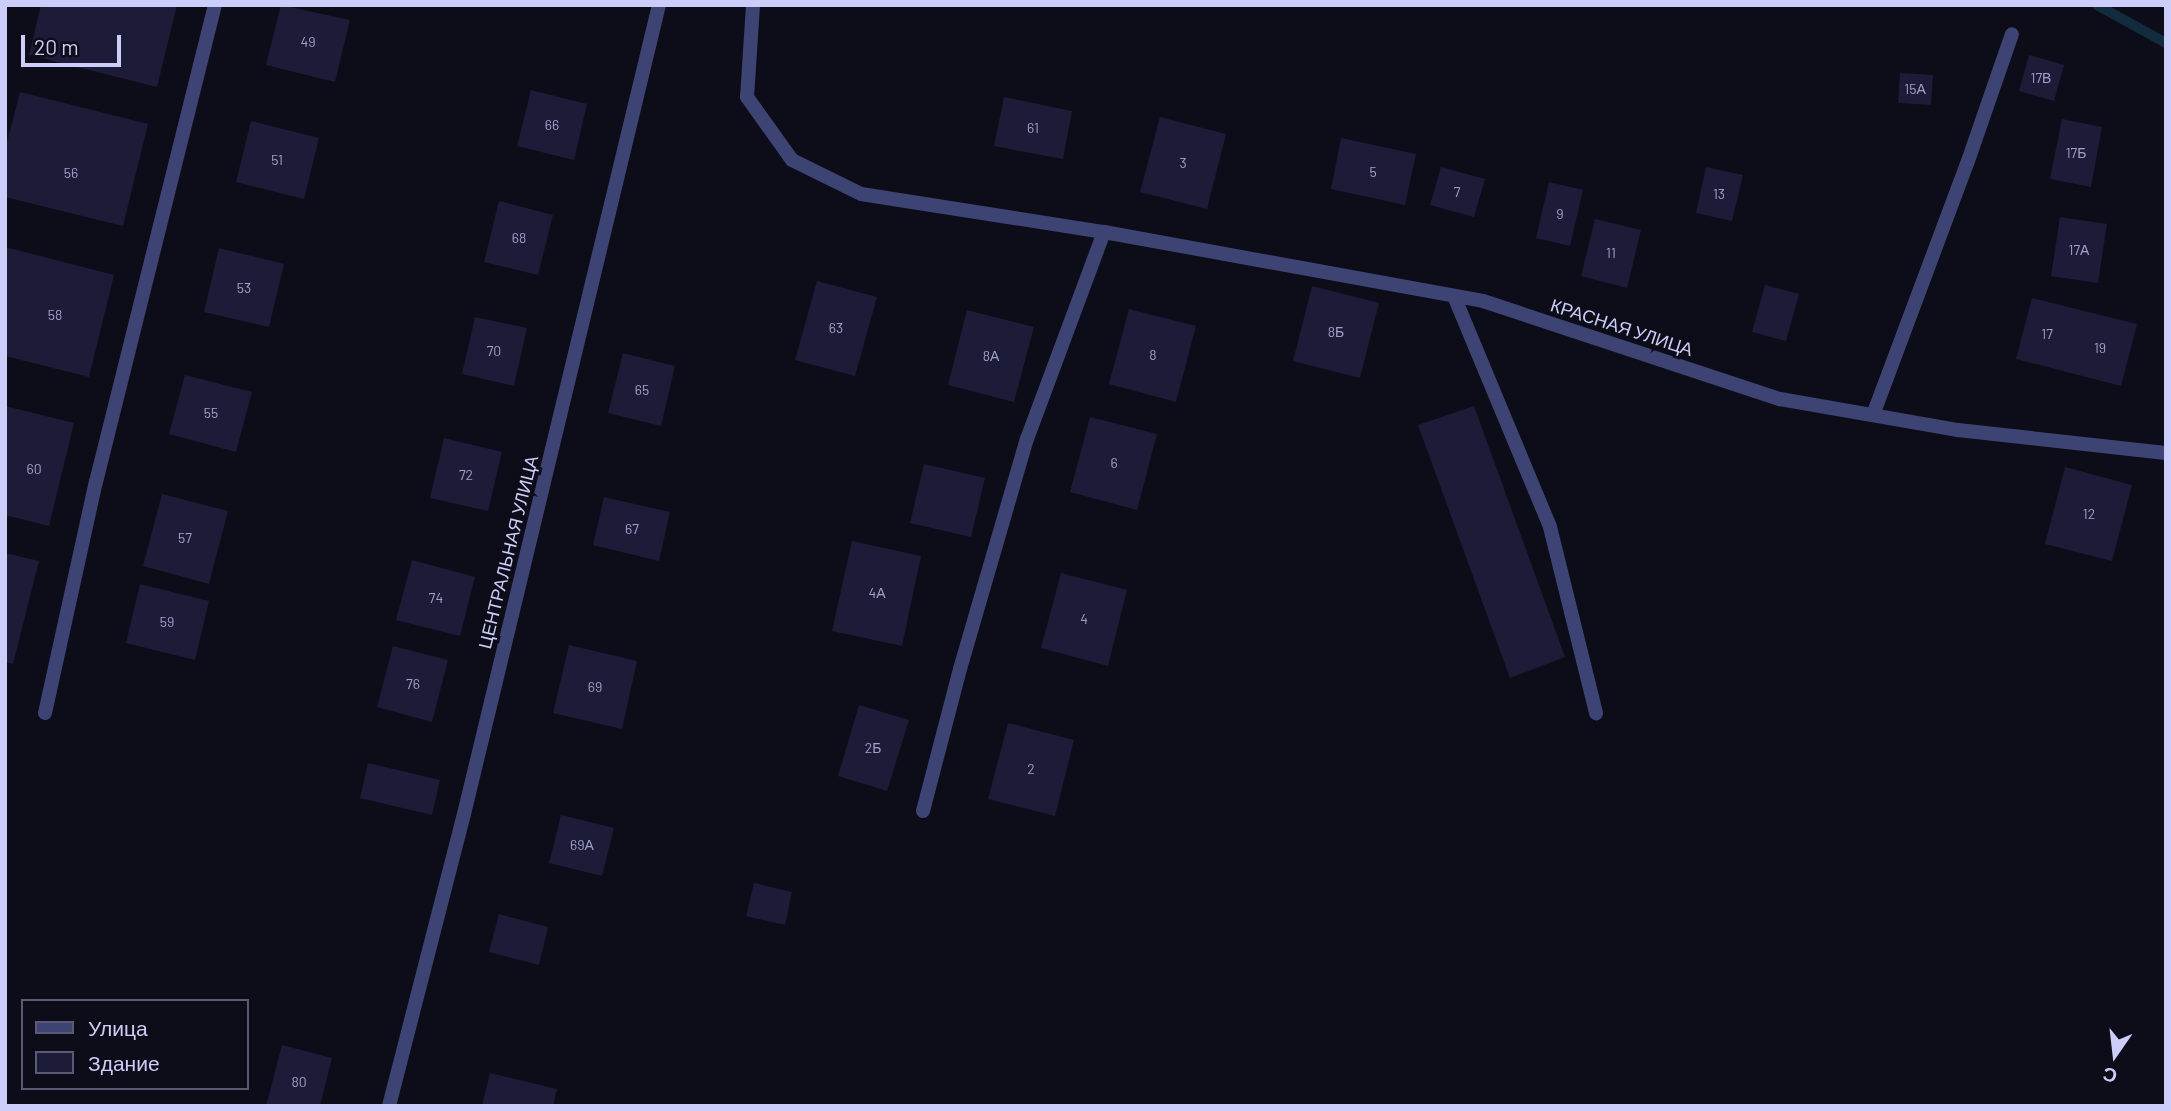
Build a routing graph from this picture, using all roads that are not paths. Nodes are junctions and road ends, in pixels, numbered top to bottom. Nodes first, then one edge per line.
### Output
1 (215, 5) edge
2 (659, 5) edge
3 (753, 5) edge
4 (2012, 34) dead end
5 (1104, 232) junction
6 (1454, 296) junction
7 (1873, 415) junction
8 (2166, 453) edge
9 (45, 713) dead end
10 (1596, 713) dead end
11 (923, 811) dead end
12 (389, 1106) edge

1 - 9 street
2 - 12 street, ЦЕНТРАЛЬНАЯ УЛИЦА
3 - 5 street, КРАСНАЯ УЛИЦА
4 - 7 street
5 - 6 street, КРАСНАЯ УЛИЦА
5 - 11 street
6 - 7 street, КРАСНАЯ УЛИЦА
6 - 10 street
7 - 8 street, КРАСНАЯ УЛИЦА

